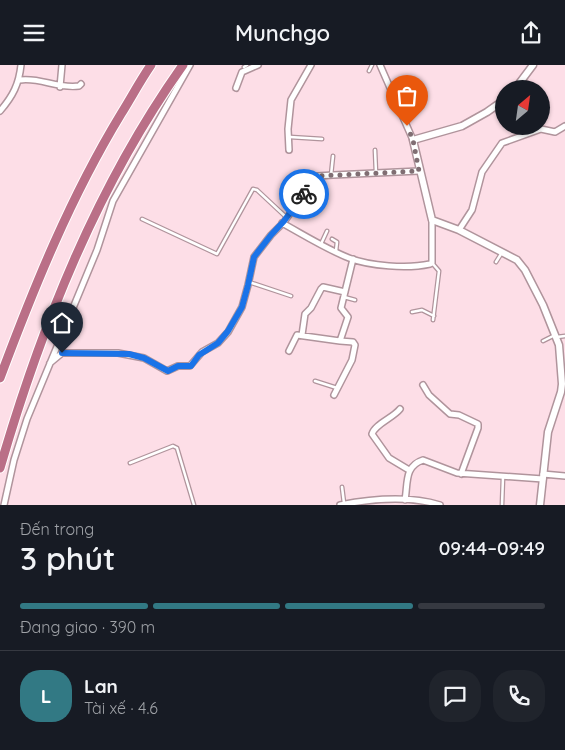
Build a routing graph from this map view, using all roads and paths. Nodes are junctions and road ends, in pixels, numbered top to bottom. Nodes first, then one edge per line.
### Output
1 (21, 65) edge
2 (62, 65) edge
3 (151, 65) edge
4 (182, 65) edge
5 (190, 65) edge
6 (258, 65) edge
7 (312, 65) edge
8 (372, 65) edge
9 (380, 65) edge
10 (533, 65) edge
11 (245, 67) edge
12 (369, 71) dead end
13 (522, 80) edge
14 (20, 81) junction
15 (81, 85) dead end
16 (60, 87) junction
17 (236, 88) dead end
18 (495, 106) edge
19 (0, 111) edge
20 (565, 126) edge
21 (288, 137) junction
22 (322, 139) dead end
23 (413, 140) junction
24 (289, 150) dead end
25 (376, 150) dead end
26 (333, 156) dead end
27 (419, 171) junction
28 (376, 174) junction
29 (331, 175) junction
30 (287, 218) junction
31 (142, 219) dead end
32 (432, 220) junction
33 (282, 223) junction
34 (459, 230) junction
35 (327, 231) dead end
36 (332, 239) dead end
37 (321, 243) junction
38 (336, 251) junction
39 (502, 252) junction
40 (353, 259) junction
41 (496, 262) dead end
42 (432, 263) junction
43 (249, 282) junction
44 (345, 295) junction
45 (291, 296) dead end
46 (355, 299) dead end
47 (412, 311) dead end
48 (434, 316) junction
49 (433, 320) dead end
50 (302, 335) junction
51 (555, 336) junction
52 (565, 336) edge
53 (340, 341) junction
54 (543, 341) dead end
55 (289, 351) dead end
56 (562, 361) edge
57 (50, 363) junction
58 (0, 379) edge
59 (315, 381) dead end
60 (424, 385) dead end
61 (338, 389) junction
62 (334, 395) dead end
63 (400, 409) dead end
64 (7, 459) dead end
65 (14, 460) junction
66 (130, 463) dead end
67 (0, 468) edge
68 (409, 470) junction
69 (461, 474) junction
70 (543, 476) junction
71 (565, 476) edge
72 (503, 477) junction
73 (342, 487) dead end
74 (406, 500) junction
75 (378, 503) edge
76 (4, 505) edge
77 (194, 505) edge
78 (342, 505) edge
79 (440, 505) edge
80 (502, 505) edge
81 (540, 505) edge

1 - 14 street
2 - 16 street
3 - 58 highway
4 - 67 highway
5 - 57 street
6 - 11 street
7 - 21 street
8 - 12 lane
9 - 23 street
10 - 13 street
11 - 17 street
14 - 16 street
14 - 19 street
15 - 16 street
18 - 23 street
20 - 34 street
21 - 22 lane
21 - 24 street
23 - 27 street
25 - 28 lane
26 - 29 lane
27 - 28 street
27 - 32 street
28 - 29 street
29 - 30 street
30 - 31 lane
30 - 33 street
32 - 34 street
32 - 42 street
33 - 37 street
33 - 43 street
34 - 39 street
35 - 37 lane
36 - 38 lane
37 - 38 street
38 - 40 street
39 - 41 lane
39 - 51 street
40 - 42 street
40 - 44 street
42 - 48 lane
43 - 45 lane
43 - 57 street
44 - 46 lane
44 - 50 street
44 - 53 street
47 - 48 lane
48 - 49 lane
50 - 53 street
50 - 55 street
51 - 52 lane
51 - 54 lane
51 - 56 street
53 - 61 street
56 - 70 street
57 - 65 street
59 - 61 lane
60 - 69 street
61 - 62 street
63 - 68 street
64 - 65 street
65 - 76 street
66 - 77 lane
68 - 69 street
68 - 74 street
69 - 72 street
70 - 71 street
70 - 72 street
70 - 81 street
72 - 80 lane
73 - 78 lane
74 - 75 street
74 - 79 street
75 - 78 street

